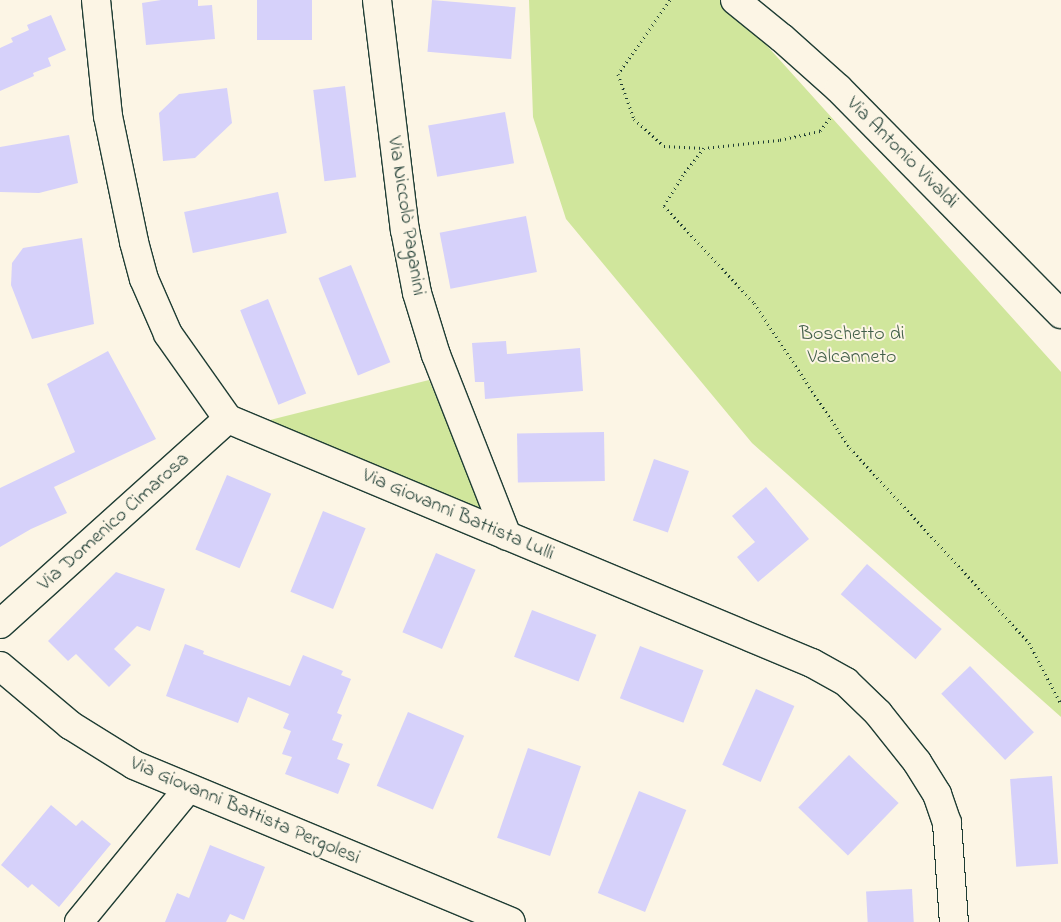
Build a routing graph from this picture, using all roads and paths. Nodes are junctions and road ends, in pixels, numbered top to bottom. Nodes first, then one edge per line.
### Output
1 (96, 0) edge
2 (377, 0) edge
3 (670, 0) edge
4 (735, 0) edge
5 (847, 97) junction
6 (704, 148) junction
7 (1061, 314) edge
8 (228, 419) junction
9 (507, 536) junction
10 (0, 624) edge
11 (0, 666) edge
12 (1061, 704) edge
13 (188, 789) junction
14 (79, 922) edge
15 (511, 922) edge
16 (954, 922) edge

1 - 8 street
2 - 9 street, Via Niccolò Paganini
3 - 6 path
4 - 5 street, Via Antonio Vivaldi
5 - 6 path
5 - 7 street, Via Antonio Vivaldi
6 - 12 path
8 - 9 street, Via Giovanni Battista Lulli
8 - 10 street, Via Domenico Cimarosa
9 - 16 street, Via Giovanni Battista Lulli
11 - 13 street, Via Giovanni Battista Pergolesi
13 - 14 street
13 - 15 street, Via Giovanni Battista Pergolesi

